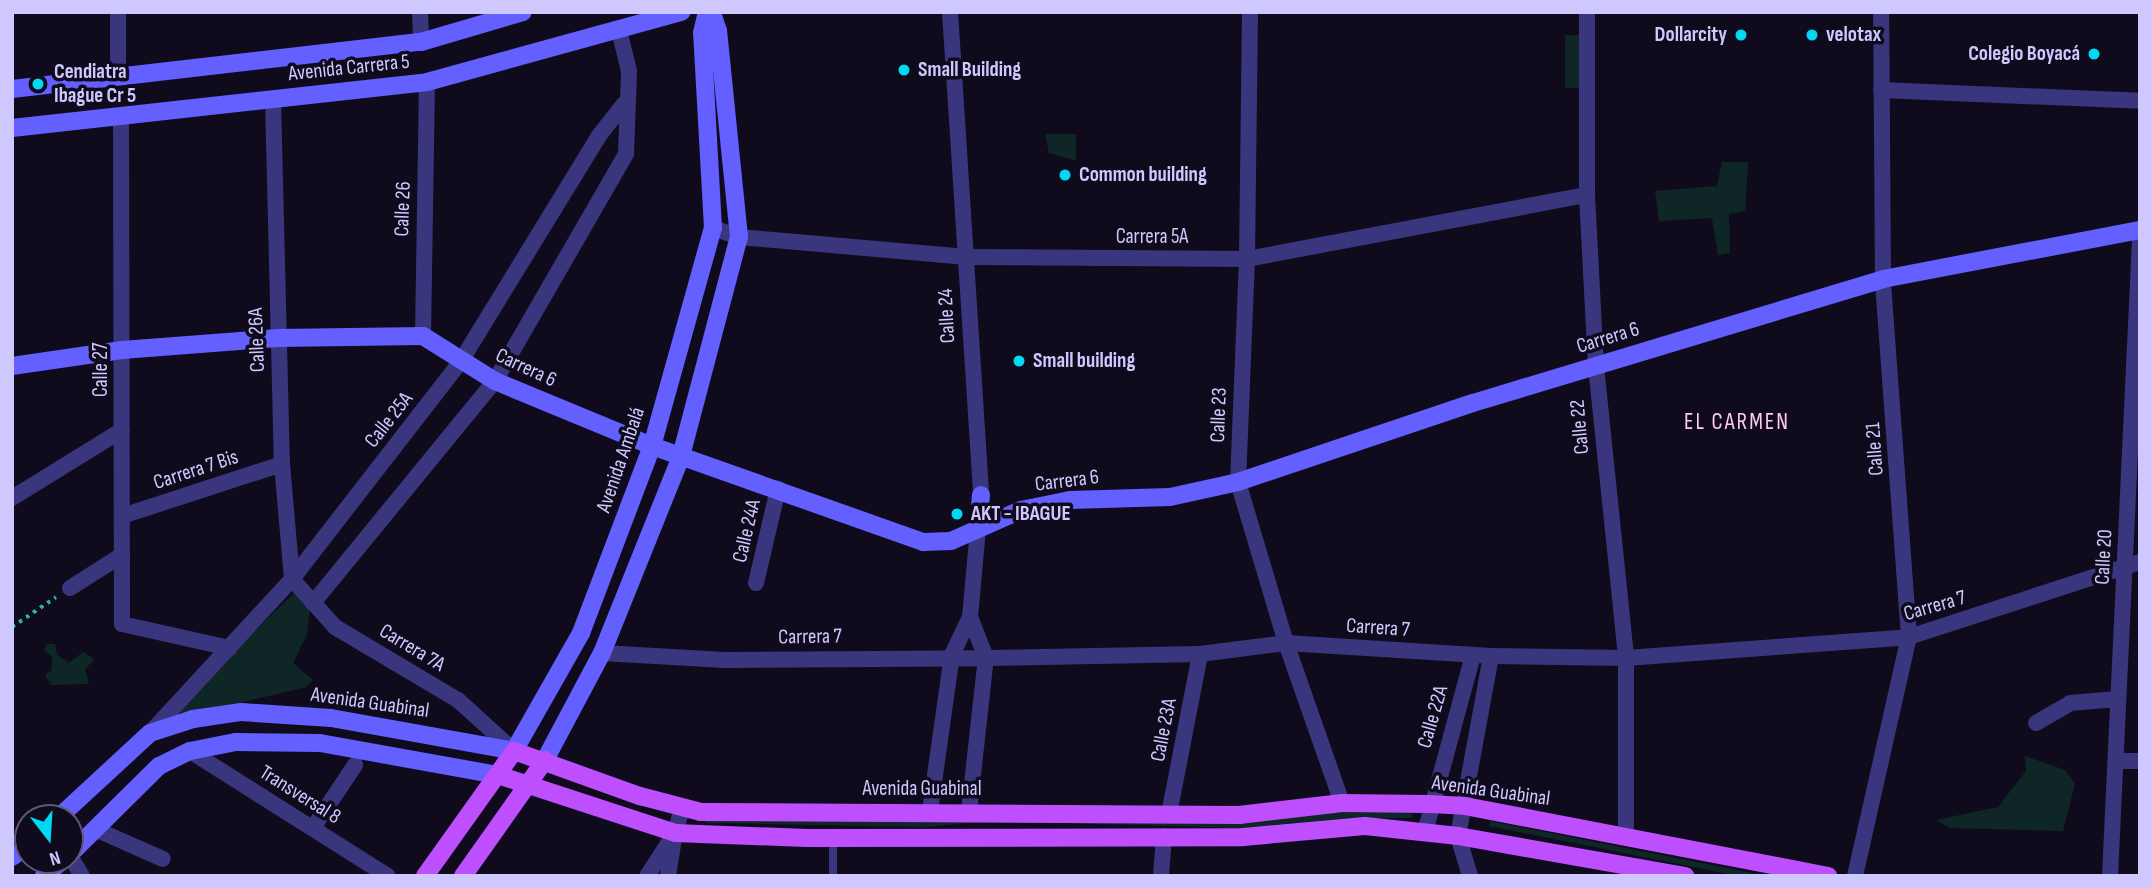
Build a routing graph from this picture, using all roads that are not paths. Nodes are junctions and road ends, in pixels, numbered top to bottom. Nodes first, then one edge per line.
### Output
1 (118, 12) edge
2 (420, 12) edge
3 (523, 12) edge
4 (682, 12) edge
5 (710, 12) edge
6 (950, 12) edge
7 (1250, 12) edge
8 (1587, 12) edge
9 (1881, 12) edge
10 (619, 30) junction
11 (421, 42) junction
12 (118, 76) junction
13 (427, 82) junction
14 (12, 89) edge
15 (1881, 90) junction
16 (273, 99) junction
17 (2140, 101) edge
18 (624, 104) junction
19 (121, 115) junction
20 (12, 128) edge
21 (1587, 195) junction
22 (713, 229) junction
23 (2140, 230) edge
24 (739, 237) junction
25 (2140, 240) edge
26 (967, 257) junction
27 (1247, 259) junction
28 (1883, 279) junction
29 (423, 336) junction
30 (278, 338) junction
31 (122, 350) junction
32 (461, 361) junction
33 (12, 366) edge
34 (1596, 366) junction
35 (495, 381) junction
36 (122, 430) junction
37 (652, 446) junction
38 (681, 456) junction
39 (282, 464) junction
40 (1238, 482) junction
41 (778, 489) junction
42 (981, 495) joint
43 (12, 498) edge
44 (122, 516) junction
45 (978, 529) junction
46 (122, 555) junction
47 (2132, 565) edge
48 (292, 579) junction
49 (756, 583) dead end
50 (70, 589) road end
51 (313, 603) junction
52 (970, 617) junction
53 (1909, 637) junction
54 (1286, 643) junction
55 (229, 648) junction
56 (602, 653) junction
57 (1200, 654) junction
58 (952, 655) junction
59 (1473, 655) junction
60 (1490, 656) junction
61 (986, 658) junction
62 (1626, 658) junction
63 (2118, 699) junction
64 (2036, 723) dead end
65 (150, 733) junction
66 (190, 751) junction
67 (514, 751) junction
68 (545, 760) junction
69 (2116, 761) junction
70 (2140, 761) edge
71 (355, 765) dead end
72 (498, 775) junction
73 (529, 784) junction
74 (1342, 803) junction
75 (73, 804) edge
76 (1429, 804) junction
77 (1465, 806) junction
78 (682, 809) junction
79 (930, 811) junction
80 (969, 811) junction
81 (1169, 814) junction
82 (313, 828) junction
83 (95, 829) junction
84 (1425, 832) junction
85 (675, 833) junction
86 (1458, 835) junction
87 (1164, 836) junction
88 (833, 837) junction
89 (1626, 837) junction
90 (84, 840) edge
91 (163, 859) dead end
92 (1608, 868) edge
93 (387, 876) edge
94 (425, 876) edge
95 (464, 876) edge
96 (647, 876) edge
97 (668, 876) edge
98 (833, 876) edge
99 (1161, 876) edge
100 (1470, 876) edge
101 (1686, 876) edge
102 (1828, 876) edge
103 (1855, 876) edge
104 (2110, 876) edge

1 - 12 street
2 - 11 street
3 - 11 main road, Avenida Carrera 5
4 - 10 main road, Avenida Carrera 5
5 - 22 main road, Avenida Ambalá
5 - 24 main road, Avenida Ambalá
6 - 26 street, Calle 24
7 - 27 street, Calle 23
8 - 21 street, Calle 22
9 - 15 street, Calle 21
10 - 13 main road, Avenida Carrera 5
10 - 18 street
11 - 12 main road, Avenida Carrera 5
12 - 14 main road, Avenida Carrera 5
13 - 16 main road, Avenida Carrera 5
13 - 29 street, Calle 26
15 - 17 street
15 - 28 street, Calle 21
16 - 19 main road, Avenida Carrera 5
16 - 30 street, Calle 26A
18 - 32 street, Calle 25A
18 - 35 street
19 - 20 main road, Avenida Carrera 5
19 - 31 street, Calle 27
21 - 27 street, Carrera 5A
21 - 34 street, Calle 22
22 - 24 street, Carrera 5A
22 - 37 main road, Avenida Ambalá
23 - 28 main road, Carrera 6
24 - 26 street, Carrera 5A
24 - 38 main road, Avenida Ambalá
25 - 47 street, Calle 20
26 - 27 street, Carrera 5A
26 - 42 street, Calle 24
27 - 40 street, Calle 23
28 - 34 main road, Carrera 6
28 - 53 street, Calle 21
29 - 30 main road
29 - 32 main road, Carrera 6
30 - 31 main road
30 - 39 street, Calle 26A
31 - 33 main road
31 - 36 street, Calle 27
32 - 35 main road, Carrera 6
32 - 48 street, Calle 25A
34 - 40 main road, Carrera 6
34 - 62 street, Calle 22
35 - 37 main road, Carrera 6
35 - 51 street
36 - 43 street
36 - 44 street, Calle 27
37 - 38 main road, Carrera 6
37 - 67 main road, Avenida Ambalá
38 - 41 main road, Carrera 6
38 - 56 main road, Avenida Ambalá
39 - 44 street, Carrera 7 Bis
39 - 48 street, Calle 26A
40 - 45 main road, Carrera 6
40 - 54 street, Calle 23
41 - 45 main road, Carrera 6
41 - 49 street, Calle 24A
42 - 45 main road, Calle 24
44 - 46 street, Calle 27
45 - 52 street, Calle 24
46 - 50 street
46 - 55 street, Calle 27
47 - 53 street, Carrera 7
47 - 63 street, Calle 20
48 - 51 street, Carrera 7A
48 - 55 street, Calle 25A
51 - 67 street, Carrera 7A
52 - 58 street, Calle 24
52 - 61 street, Calle 24
53 - 62 street, Carrera 7
53 - 103 street, Calle 21
54 - 57 street, Carrera 7
54 - 59 street, Carrera 7
54 - 74 street, Calle 23
55 - 65 street, Calle 25A
56 - 58 street, Carrera 7
56 - 68 main road, Avenida Ambalá
57 - 61 street, Carrera 7
57 - 81 street, Calle 23A
58 - 61 street, Carrera 7
58 - 79 street, Calle 24
59 - 60 street, Carrera 7
59 - 76 street, Calle 22A
60 - 62 street, Carrera 7
60 - 77 street, Calle 22A
61 - 80 street, Calle 24
62 - 89 street, Calle 22
63 - 64 street
63 - 69 street, Calle 20
65 - 67 main road, Avenida Guabinal
65 - 75 main road, Avenida Guabinal
66 - 72 main road
66 - 82 street, Transversal 8
66 - 83 main road
67 - 68 main road, Avenida Guabinal
67 - 72 main road, Avenida Ambalá
68 - 73 main road, Avenida Ambalá
68 - 78 main road, Avenida Guabinal
69 - 70 street
69 - 104 street, Calle 20
71 - 82 street
72 - 73 main road
72 - 94 main road, Avenida Ambalá
73 - 85 main road
73 - 95 main road, Avenida Ambalá
74 - 76 main road, Avenida Guabinal
74 - 81 main road, Avenida Guabinal
76 - 77 main road, Avenida Guabinal
76 - 84 street, Calle 22A
77 - 86 street, Calle 22A
77 - 89 main road, Avenida Guabinal
78 - 79 main road, Avenida Guabinal
78 - 85 street
79 - 80 main road, Avenida Guabinal
80 - 81 main road, Avenida Guabinal
82 - 93 street, Transversal 8
83 - 90 main road
83 - 91 street
84 - 86 main road
84 - 87 main road
85 - 88 main road
85 - 96 street
85 - 97 street
86 - 92 main road
86 - 100 street
87 - 88 main road
87 - 99 street
88 - 98 lane
89 - 102 main road, Avenida Guabinal
92 - 101 main road

